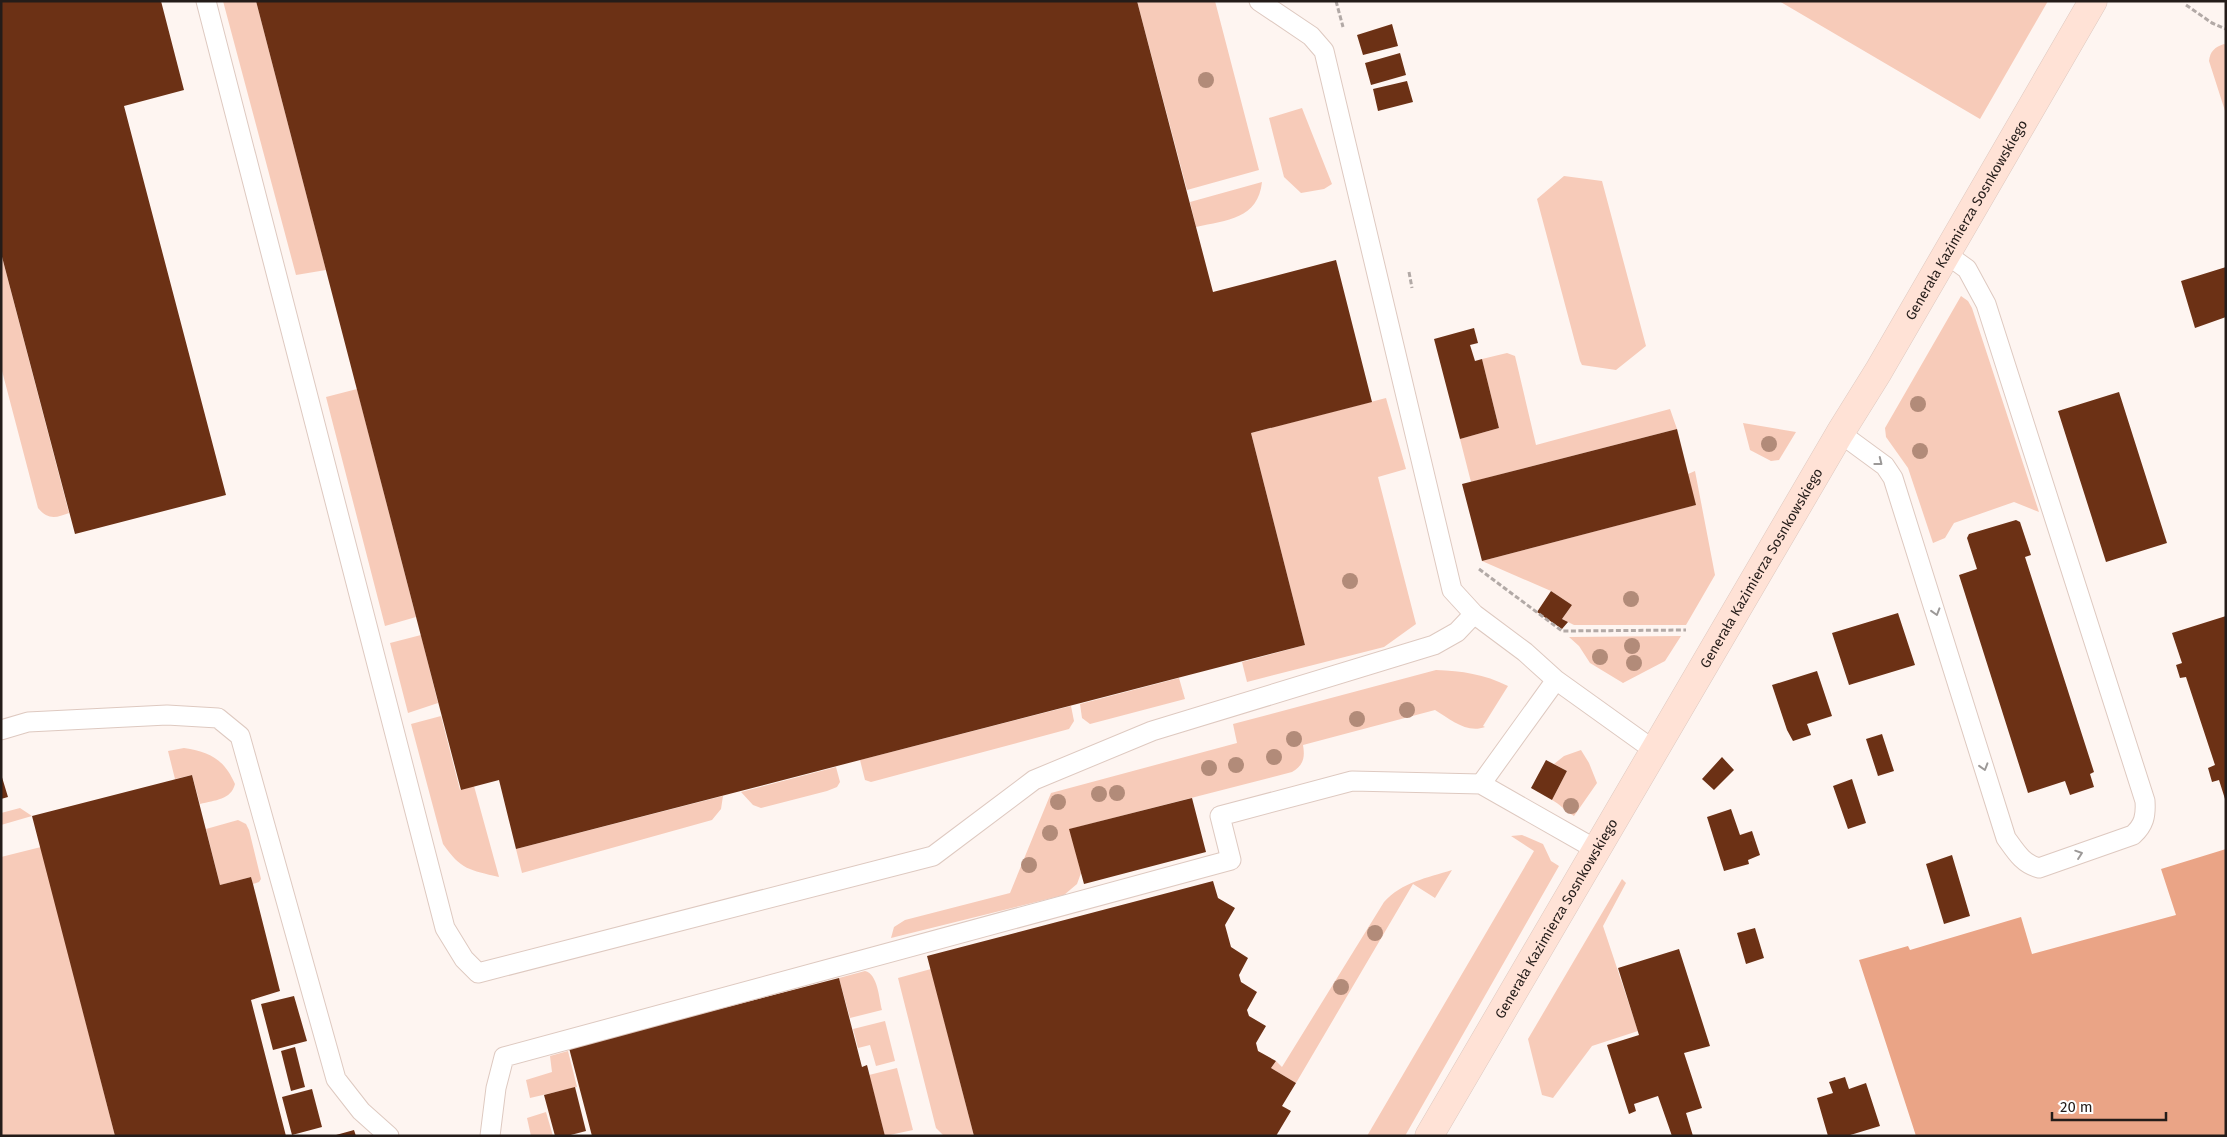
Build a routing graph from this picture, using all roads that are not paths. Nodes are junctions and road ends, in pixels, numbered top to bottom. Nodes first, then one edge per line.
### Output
1 (206, 1) edge
2 (1259, 1) edge
3 (2092, 1) edge
4 (1945, 253) junction
5 (1840, 433) junction
6 (1474, 614) junction
7 (1556, 680) junction
8 (1, 730) edge
9 (1655, 751) junction
10 (1481, 784) junction
11 (1597, 850) junction
12 (389, 1136) edge
13 (490, 1136) edge
14 (1429, 1136) edge

1 - 6 lane
2 - 6 lane
3 - 4 street, Generała Kazimierza Sosnkowskiego
4 - 5 street, Generała Kazimierza Sosnkowskiego
5 -> 4 lane
5 - 9 street, Generała Kazimierza Sosnkowskiego
6 - 7 lane
7 - 9 lane
7 - 10 lane
8 - 12 lane
9 - 11 street, Generała Kazimierza Sosnkowskiego
10 - 11 lane
10 - 13 lane
11 - 14 street, Generała Kazimierza Sosnkowskiego

